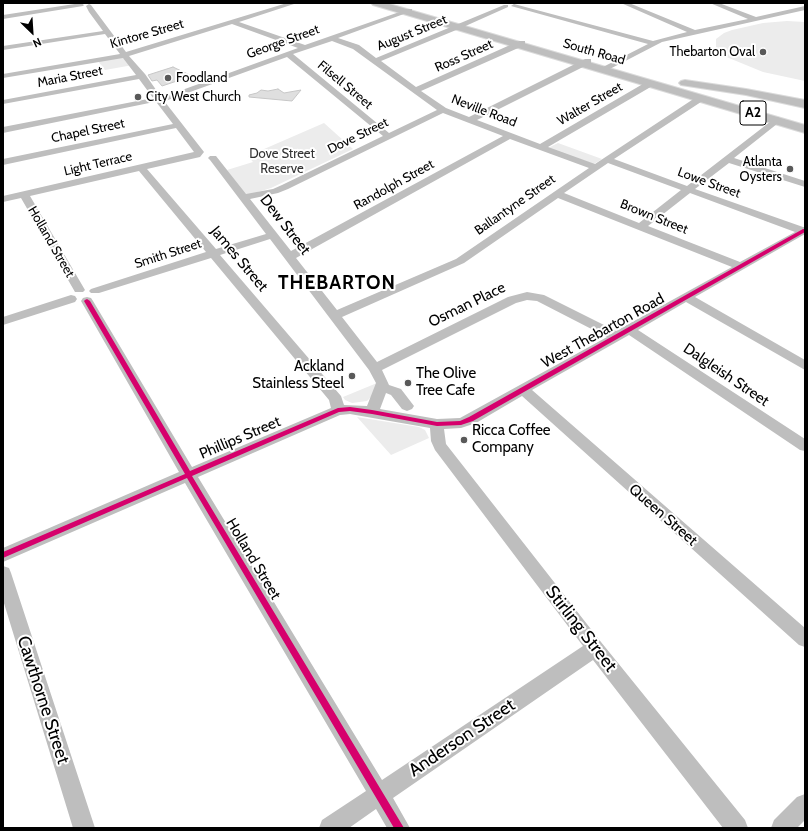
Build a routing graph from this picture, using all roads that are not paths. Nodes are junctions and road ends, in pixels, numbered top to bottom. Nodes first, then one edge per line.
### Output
1 (294, 3) edge
2 (376, 3) edge
3 (386, 3) edge
4 (624, 3) edge
5 (713, 3) edge
6 (801, 3) edge
7 (89, 4) edge
8 (510, 4) edge
9 (805, 4) edge
10 (805, 8) edge
11 (408, 11) junction
12 (3, 17) edge
13 (755, 19) junction
14 (233, 22) junction
15 (460, 26) junction
16 (107, 32) junction
17 (693, 32) junction
18 (331, 38) junction
19 (654, 43) junction
20 (521, 44) junction
21 (3, 48) edge
22 (304, 48) junction
23 (286, 54) junction
24 (125, 55) junction
25 (375, 60) junction
26 (585, 62) junction
27 (606, 68) junction
28 (3, 76) edge
29 (142, 76) junction
30 (651, 83) junction
31 (416, 90) junction
32 (701, 98) junction
33 (159, 99) junction
34 (3, 102) edge
35 (805, 104) edge
36 (442, 110) junction
37 (470, 120) junction
38 (778, 120) junction
39 (179, 125) junction
40 (805, 128) edge
41 (3, 130) edge
42 (511, 135) junction
43 (388, 136) junction
44 (542, 147) junction
45 (213, 158) dead end
46 (727, 159) junction
47 (607, 160) junction
48 (3, 162) edge
49 (596, 167) junction
50 (141, 168) junction
51 (805, 184) edge
52 (689, 190) junction
53 (24, 194) junction
54 (557, 194) junction
55 (3, 199) edge
56 (244, 199) junction
57 (640, 227) junction
58 (803, 232) edge
59 (272, 235) junction
60 (214, 254) junction
61 (289, 258) junction
62 (742, 267) junction
63 (87, 294) junction
64 (688, 298) junction
65 (335, 315) junction
66 (3, 321) edge
67 (630, 330) junction
68 (618, 337) junction
69 (805, 366) edge
70 (375, 368) junction
71 (382, 387) junction
72 (523, 390) junction
73 (338, 410) junction
74 (372, 412) junction
75 (406, 412) junction
76 (437, 424) junction
77 (805, 446) edge
78 (188, 474) junction
79 (3, 556) edge
80 (3, 573) edge
81 (805, 639) edge
82 (595, 648) junction
83 (379, 795) junction
84 (805, 805) edge
85 (84, 828) edge
86 (330, 828) edge
87 (399, 828) edge
88 (737, 828) edge
89 (782, 828) edge

1 - 14 street, Kintore Street
2 - 11 highway, South Road / A2
3 - 11 highway, South Road / A2
4 - 17 street
5 - 13 street
6 - 9 street
7 - 12 street
7 - 16 street
8 - 15 street, August Street
8 - 19 street
10 - 13 street
11 - 15 highway, South Road / A2
11 - 18 street, George Street
13 - 17 street
14 - 22 street
14 - 24 street, Kintore Street
15 - 20 highway, South Road / A2
15 - 25 street, August Street
16 - 21 street
16 - 24 street
17 - 19 street
18 - 22 street, George Street
18 - 25 street, Neville Road
19 - 27 street
20 - 26 highway, South Road / A2
20 - 31 street, Ross Street
22 - 23 street, George Street
23 - 33 street, George Street
23 - 43 street, Filsell Street
24 - 28 street, Kintore Street
24 - 29 street
25 - 31 street, Neville Road
26 - 27 highway, South Road / A2
26 - 37 street
27 - 30 highway, South Road / A2
27 - 35 highway, South Road / A2
29 - 33 street
29 - 34 street, Maria Street
30 - 32 highway, South Road / A2
30 - 44 street, Walter Street
31 - 36 street, Neville Road
32 - 38 highway, South Road / A2
32 - 47 street, Ballantyne Street
33 - 39 street
33 - 41 street, George Street
36 - 37 street, Neville Road
36 - 43 street, Dove Street
37 - 42 street, Neville Road
38 - 40 highway, South Road / A2
38 - 46 street
39 - 48 street, Chapel Street
39 - 50 street, Light Terrace
42 - 44 street, Neville Road
42 - 61 street, Randolph Street
43 - 56 street, Dove Street
44 - 49 street, Neville Road
45 - 56 street, Dew Street
46 - 51 street
46 - 52 street
47 - 49 street, Ballantyne Street
47 - 52 street, Lowe Street
49 - 54 street, Ballantyne Street
50 - 53 street, Light Terrace
50 - 60 street, James Street
52 - 57 street
52 - 58 street, Lowe Street
53 - 55 street, Light Terrace
53 - 63 street, Holland Street
54 - 57 street, Brown Street
54 - 65 street, Ballantyne Street
56 - 59 street, Dew Street
57 - 62 street, Brown Street
58 - 62 street, West Thebarton Road
59 - 60 street, Smith Street
59 - 61 street, Dew Street
60 - 63 street, Smith Street
60 - 73 street, James Street
61 - 65 street, Dew Street
62 - 64 street, West Thebarton Road
63 - 66 street
63 - 78 street, Holland Street
64 - 67 street, West Thebarton Road
64 - 69 street
65 - 70 street, Dew Street
67 - 68 street, West Thebarton Road
67 - 77 street, Dalgleish Street
68 - 70 street, Osman Place
68 - 72 street, West Thebarton Road
70 - 71 street, Dew Street
71 - 74 street
71 - 75 street
72 - 76 street, West Thebarton Road
72 - 81 street, Queen Street
73 - 74 street, Phillips Street
73 - 78 street, Phillips Street
74 - 75 street, Phillips Street
75 - 76 street, West Thebarton Road
76 - 82 street, Stirling Street
78 - 79 street, Phillips Street
78 - 83 street, Holland Street
80 - 85 street, Cawthorne Street
82 - 83 street, Anderson Street
82 - 88 street, Stirling Street
83 - 86 street, Anderson Street
83 - 87 street, Holland Street
84 - 89 street

